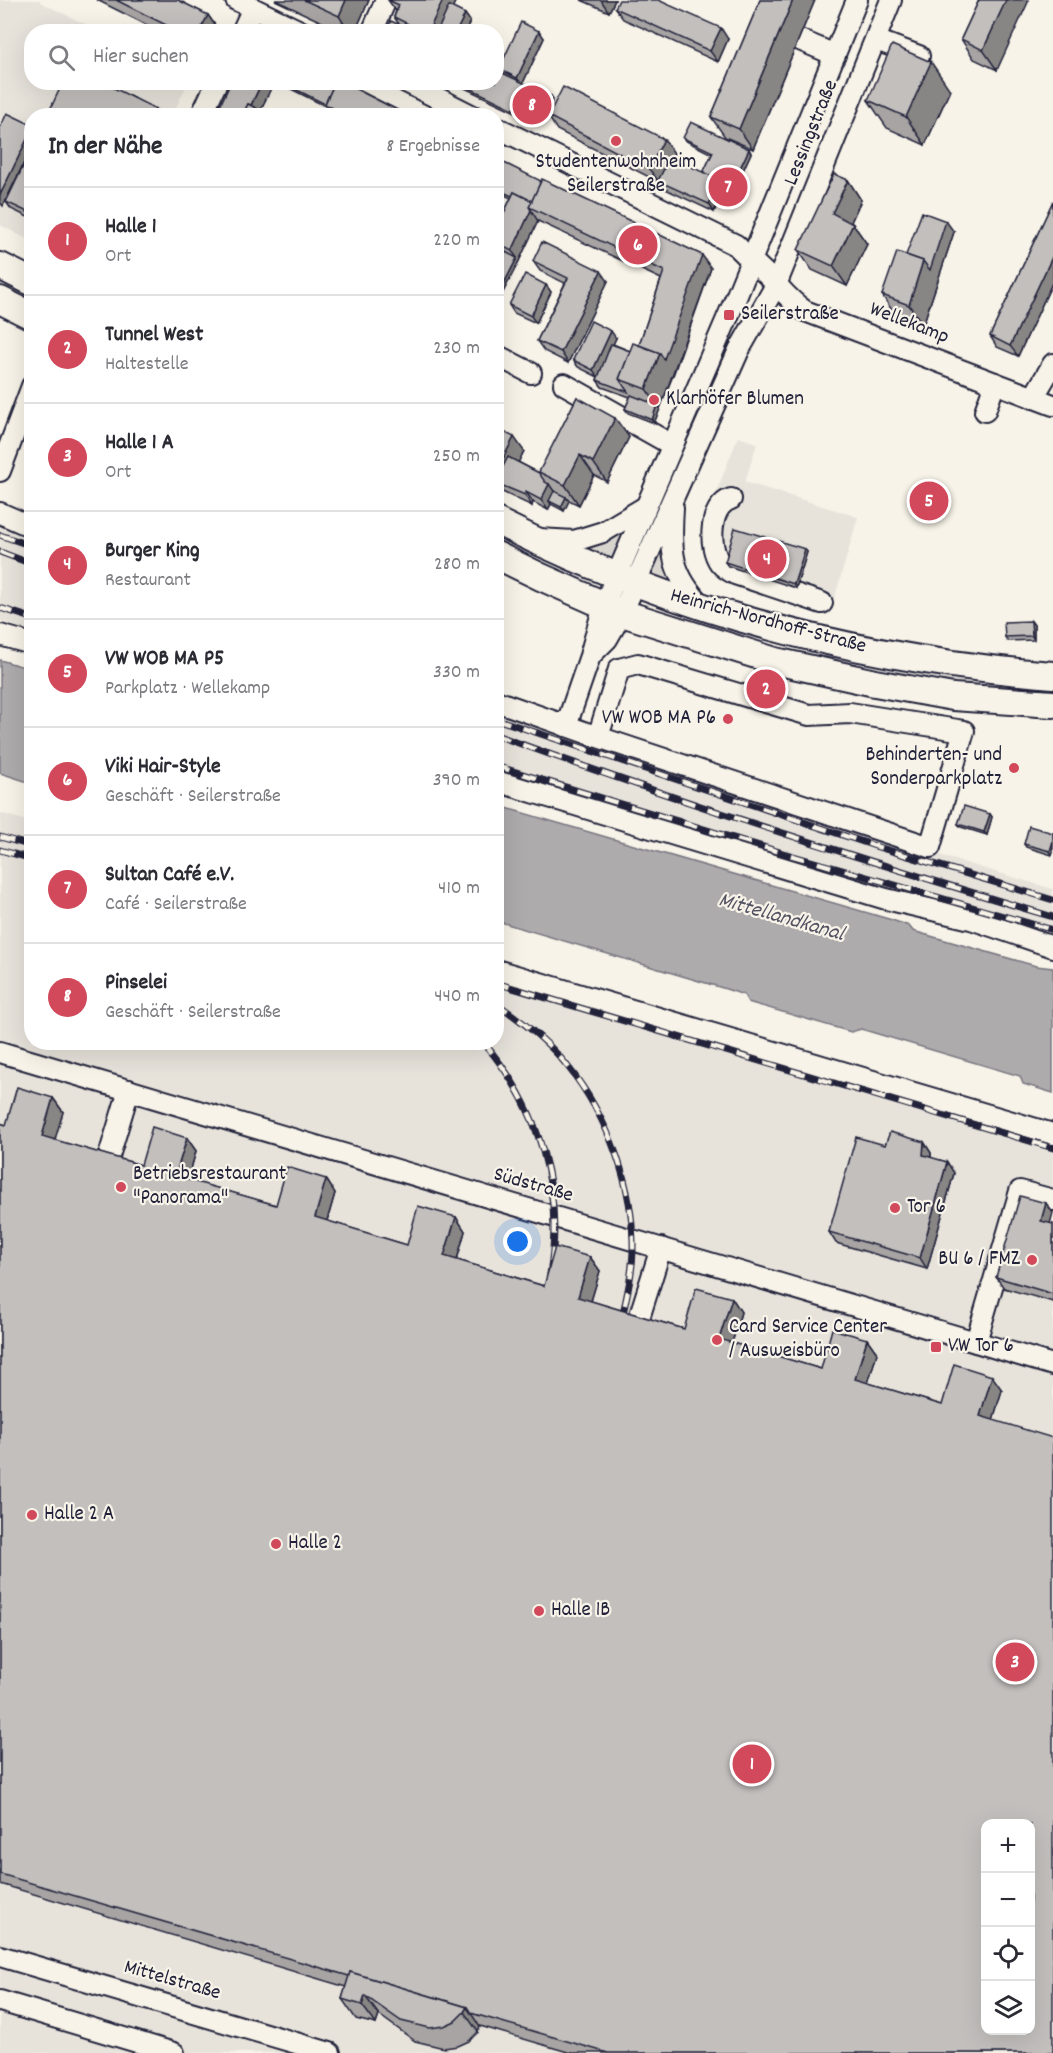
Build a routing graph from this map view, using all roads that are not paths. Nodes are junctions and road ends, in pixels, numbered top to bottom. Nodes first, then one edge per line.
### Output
1 (386, 0) edge
2 (857, 0) edge
3 (891, 0) edge
4 (245, 4) edge
5 (752, 20) edge
6 (243, 24) edge
7 (286, 24) edge
8 (376, 24) edge
9 (876, 40) junction
10 (835, 55) junction
11 (920, 56) edge
12 (213, 90) edge
13 (422, 90) edge
14 (205, 108) edge
15 (457, 108) edge
16 (504, 131) edge
17 (751, 262) junction
18 (0, 266) edge
19 (24, 278) edge
20 (777, 285) junction
21 (0, 300) edge
22 (24, 312) edge
23 (504, 359) edge
24 (1053, 364) edge
25 (531, 373) dead end
26 (995, 383) junction
27 (564, 384) dead end
28 (1033, 398) junction
29 (1053, 405) edge
30 (24, 407) edge
31 (985, 411) dead end
32 (672, 445) junction
33 (0, 471) edge
34 (673, 496) junction
35 (730, 500) dead end
36 (645, 507) junction
37 (7, 515) edge
38 (24, 525) edge
39 (504, 525) edge
40 (533, 539) junction
41 (504, 559) edge
42 (625, 580) junction
43 (822, 603) dead end
44 (703, 606) junction
45 (613, 609) junction
46 (0, 634) edge
47 (24, 642) edge
48 (1053, 675) edge
49 (504, 703) edge
50 (1053, 704) edge
51 (569, 718) junction
52 (601, 729) junction
53 (504, 783) edge
54 (1053, 947) edge
55 (504, 972) edge
56 (0, 1052) edge
57 (129, 1090) junction
58 (1053, 1134) edge
59 (106, 1166) edge
60 (1053, 1200) edge
61 (660, 1248) junction
62 (640, 1315) edge
63 (976, 1342) junction
64 (1053, 1365) edge
65 (0, 1956) edge
66 (0, 2001) edge
67 (174, 2053) edge
68 (330, 2053) edge

1 - 8 street
2 - 10 street, Lessingstraße
3 - 9 street, Lessingstraße
4 - 6 street
4 - 7 street
5 - 10 street
9 - 11 street
9 - 20 street, Lessingstraße
10 - 17 street, Lessingstraße
12 - 14 street
13 - 15 street
16 - 17 street
17 - 20 street
17 - 32 street, Lessingstraße
18 - 19 main road
20 - 26 street, Wellekamp
20 - 34 street, Lessingstraße
21 - 22 main road
23 - 25 street
24 - 28 street
26 - 28 street, Wellekamp
26 - 31 street
27 - 32 street
28 - 29 street, Wellekamp
30 - 33 street
32 - 36 street, Lessingstraße
34 - 42 street, Lessingstraße
34 - 44 street, Lessingstraße
35 - 43 street
36 - 40 street
36 - 42 street, Lessingstraße
37 - 38 street
39 - 40 main road, Heinrich-Nordhoff-Straße
40 - 42 main road, Heinrich-Nordhoff-Straße
41 - 45 main road, Heinrich-Nordhoff-Straße
42 - 44 main road, Heinrich-Nordhoff-Straße
42 - 45 street, Lessingstraße
44 - 48 main road, Heinrich-Nordhoff-Straße
45 - 50 main road, Heinrich-Nordhoff-Straße
45 - 51 street, Lessingstraße
46 - 47 street
49 - 51 street
51 - 52 street
52 - 52 street
53 - 54 street
55 - 58 street
56 - 57 street, Südstraße
57 - 59 street
57 - 61 street, Südstraße
60 - 63 street
61 - 62 street
61 - 63 street, Südstraße
63 - 64 street, Südstraße
65 - 68 street, Mittelstraße
66 - 67 street

